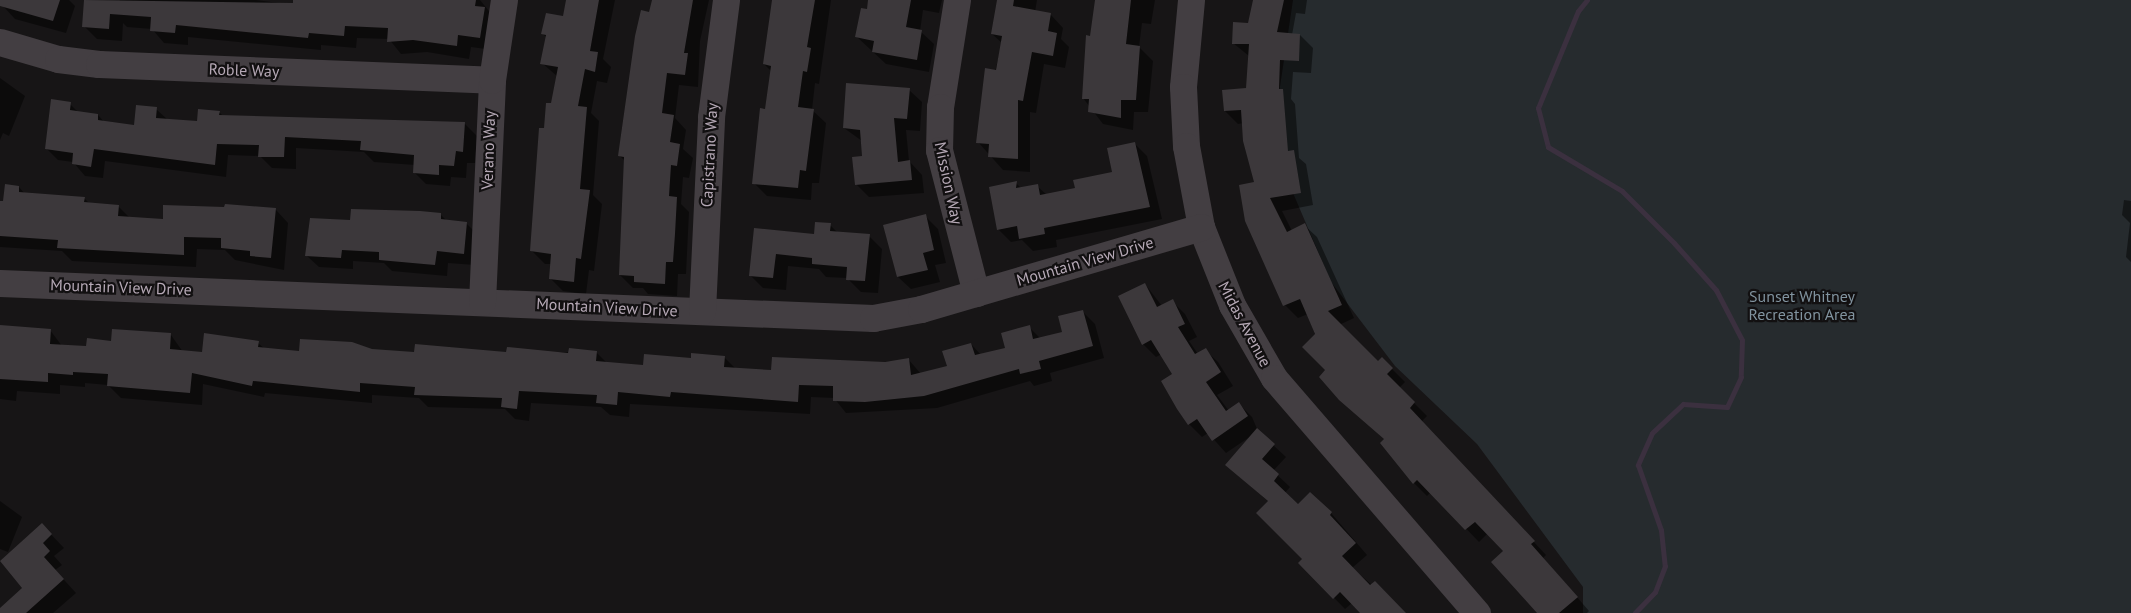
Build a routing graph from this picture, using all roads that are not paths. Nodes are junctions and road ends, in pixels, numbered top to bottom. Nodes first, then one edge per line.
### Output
1 (504, 0) edge
2 (726, 0) edge
3 (957, 0) edge
4 (1191, 0) edge
5 (0, 42) edge
6 (492, 80) junction
7 (1201, 227) junction
8 (0, 283) edge
9 (976, 293) junction
10 (482, 302) junction
11 (702, 311) junction
12 (1477, 613) edge

1 - 6 street, Verano Way
2 - 11 street, Capistrano Way
3 - 9 street, Mission Way
4 - 7 street, Midas Avenue
5 - 6 street, Roble Way
6 - 10 street, Verano Way
7 - 9 street, Mountain View Drive
7 - 12 street, Midas Avenue
8 - 10 street, Mountain View Drive
9 - 11 street, Mountain View Drive
10 - 11 street, Mountain View Drive

